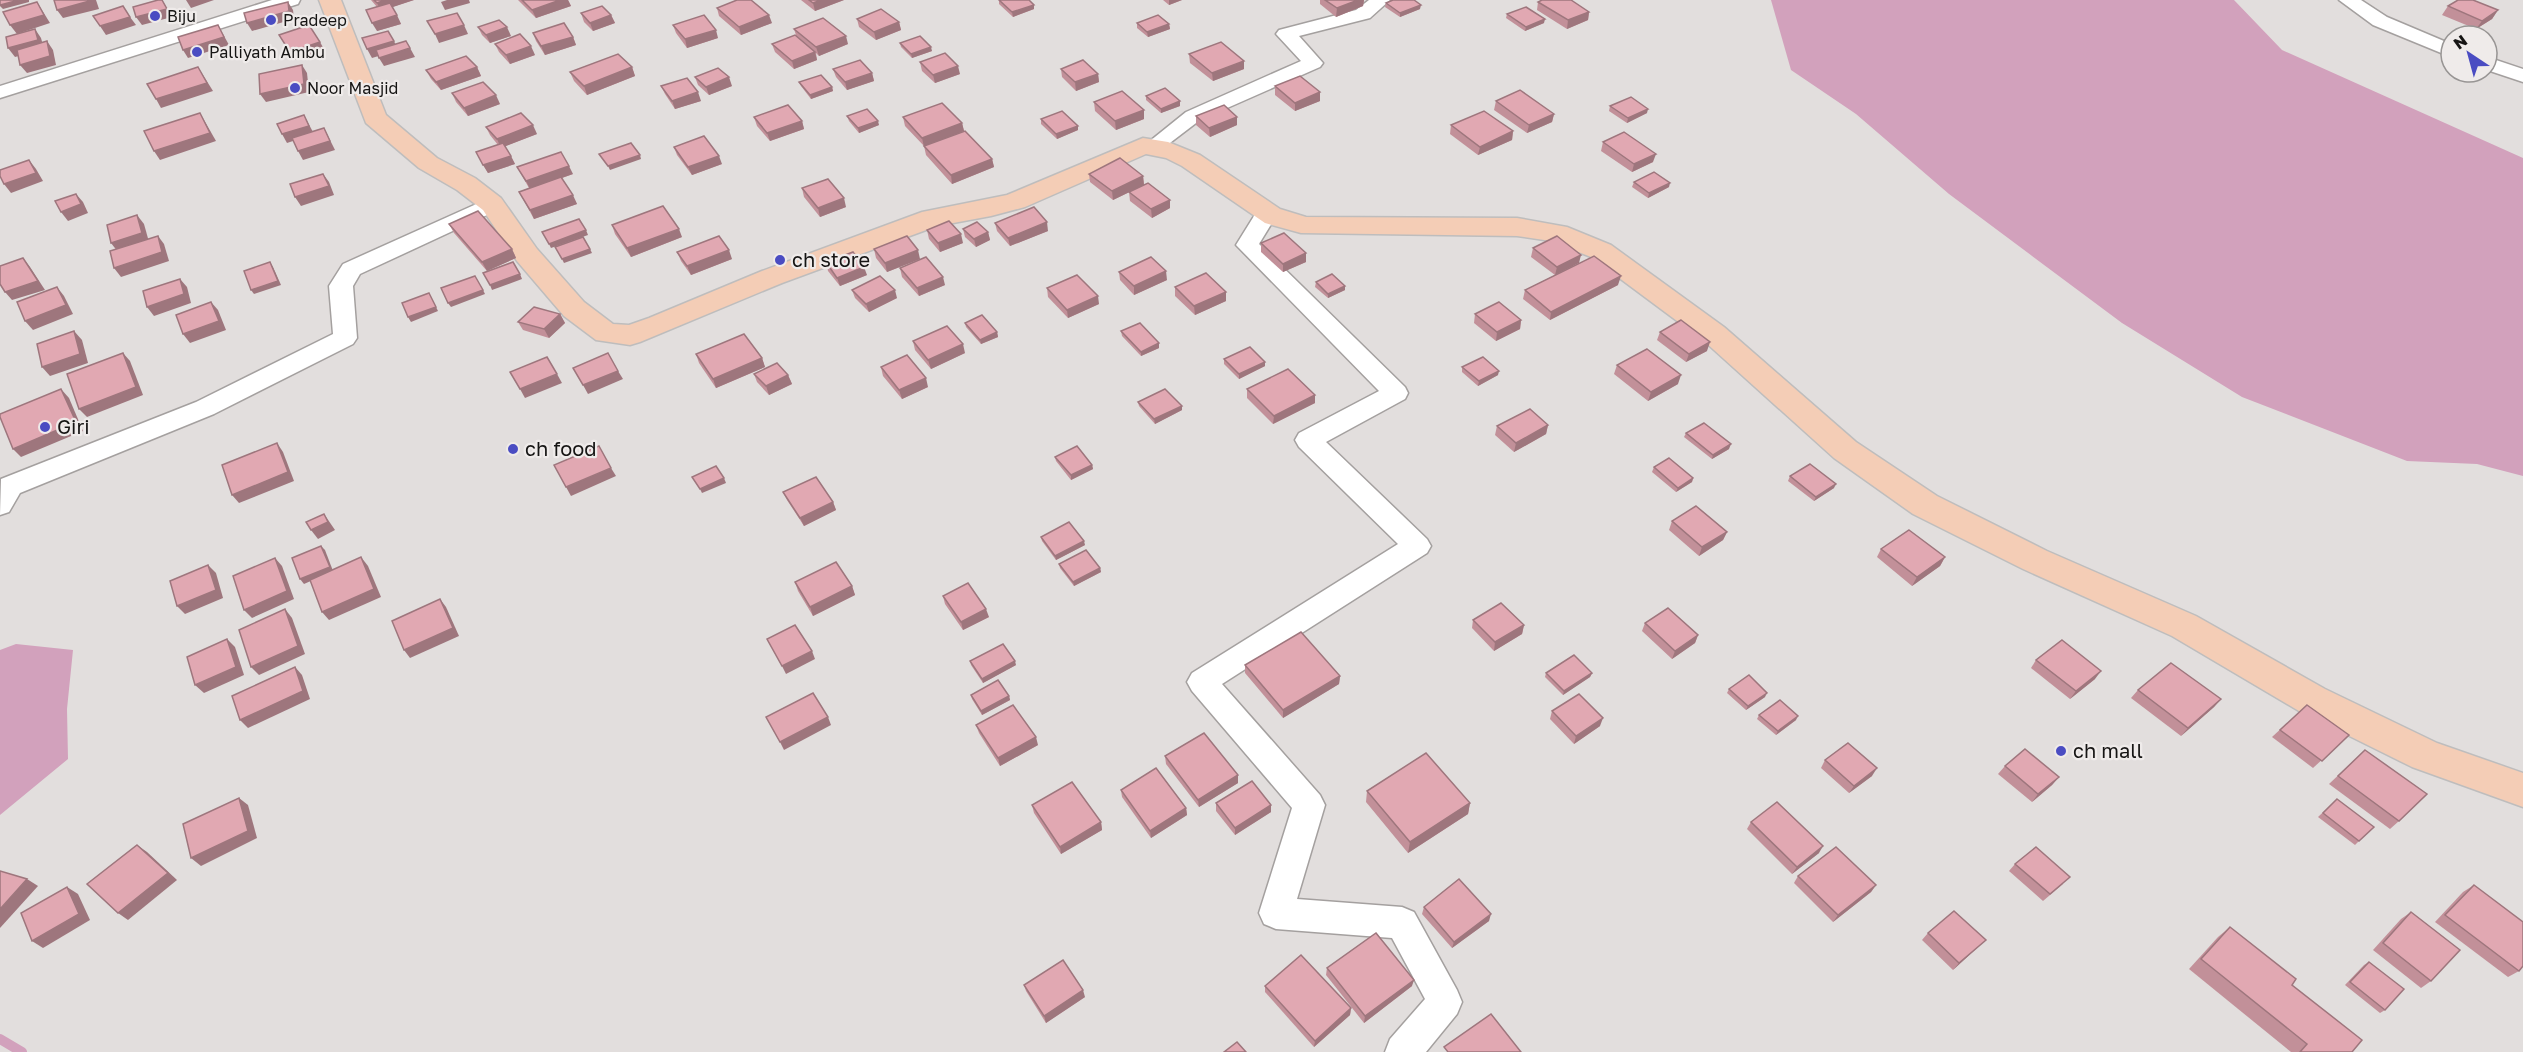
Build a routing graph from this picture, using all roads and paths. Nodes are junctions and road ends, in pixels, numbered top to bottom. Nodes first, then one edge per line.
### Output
1 (291, 0) edge
2 (332, 0) edge
3 (1381, 0) edge
4 (2348, 0) edge
5 (2439, 46) edge
6 (2499, 67) edge
7 (2523, 76) edge
8 (0, 92) edge
9 (1155, 145) junction
10 (492, 204) junction
11 (1267, 213) junction
12 (3, 487) edge
13 (2523, 790) edge
14 (1402, 1052) edge

1 - 8 street
2 - 10 main road
3 - 9 street
4 - 5 street
6 - 7 street
9 - 10 main road
9 - 11 main road
10 - 12 street
11 - 13 main road
11 - 14 street

